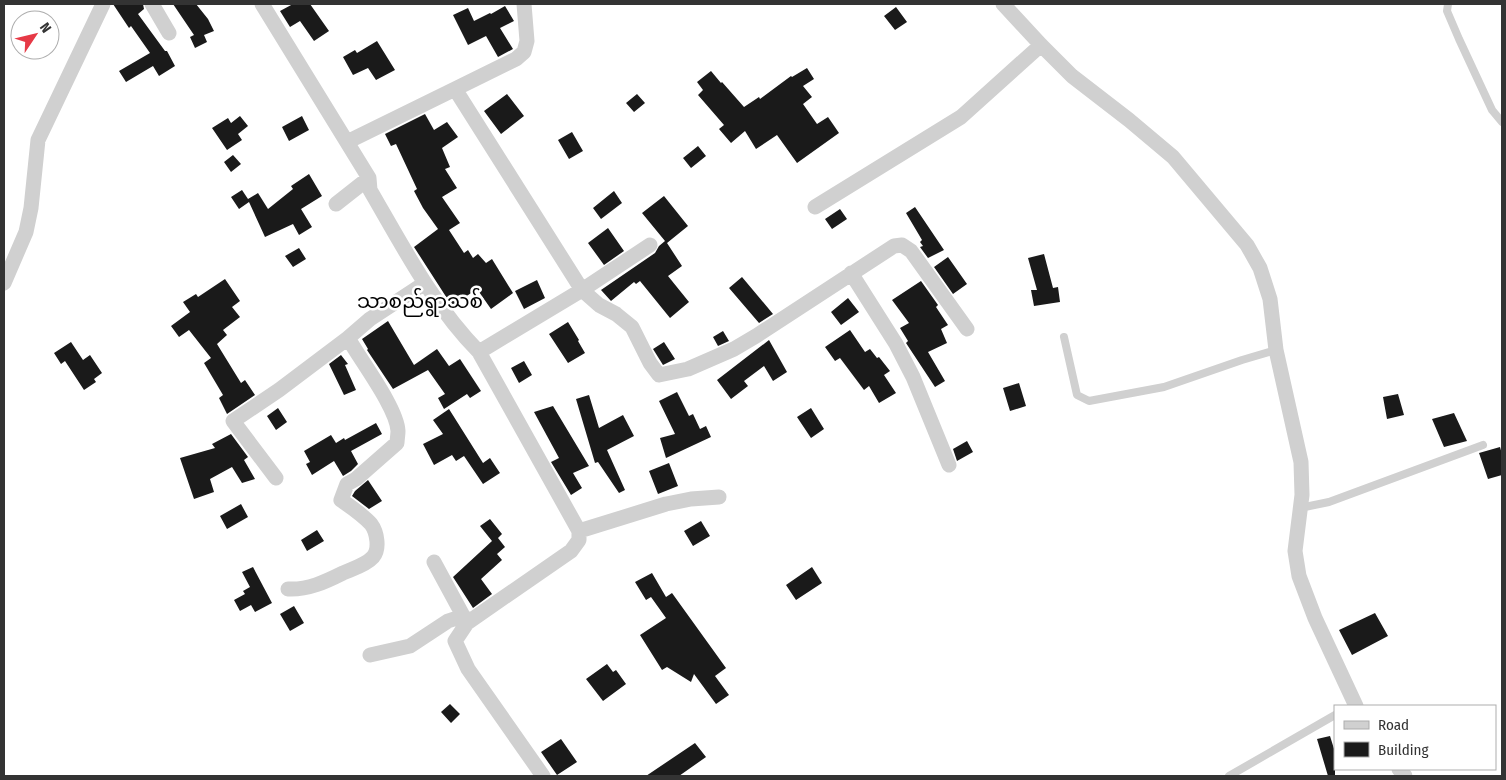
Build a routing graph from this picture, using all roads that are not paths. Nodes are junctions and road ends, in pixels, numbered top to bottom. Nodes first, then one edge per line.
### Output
1 (103, 4) edge
2 (152, 4) edge
3 (262, 4) edge
4 (524, 4) edge
5 (1003, 4) edge
6 (1448, 4) edge
7 (169, 33) dead end
8 (1040, 45) junction
9 (455, 89) junction
10 (1502, 122) edge
11 (347, 142) junction
12 (369, 178) junction
13 (336, 204) dead end
14 (814, 206) dead end
15 (650, 244) dead end
16 (852, 273) junction
17 (425, 282) junction
18 (4, 283) edge
19 (582, 290) junction
20 (967, 329) dead end
21 (1064, 337) dead end
22 (348, 338) junction
23 (1276, 350) junction
24 (479, 352) junction
25 (1483, 445) dead end
26 (949, 465) dead end
27 (276, 478) dead end
28 (719, 497) dead end
29 (1300, 508) junction
30 (579, 531) junction
31 (434, 562) dead end
32 (288, 590) dead end
33 (466, 621) junction
34 (370, 655) dead end
35 (1353, 705) edge
36 (1334, 716) edge
37 (543, 776) edge
38 (1229, 776) edge

1 - 18 street
2 - 7 street
3 - 11 street
4 - 9 street
5 - 8 street
6 - 10 lane
8 - 14 street
8 - 23 street
9 - 11 street
9 - 19 street
11 - 12 street
12 - 13 street
12 - 17 street
15 - 19 street
16 - 19 street
16 - 20 street
16 - 26 street
17 - 22 street
17 - 24 street
19 - 24 street
21 - 23 lane
22 - 27 street
22 - 32 street
23 - 29 street
24 - 30 street
25 - 29 lane
28 - 30 street
29 - 35 street
30 - 33 street
31 - 33 street
33 - 34 street
33 - 37 street
36 - 38 lane

